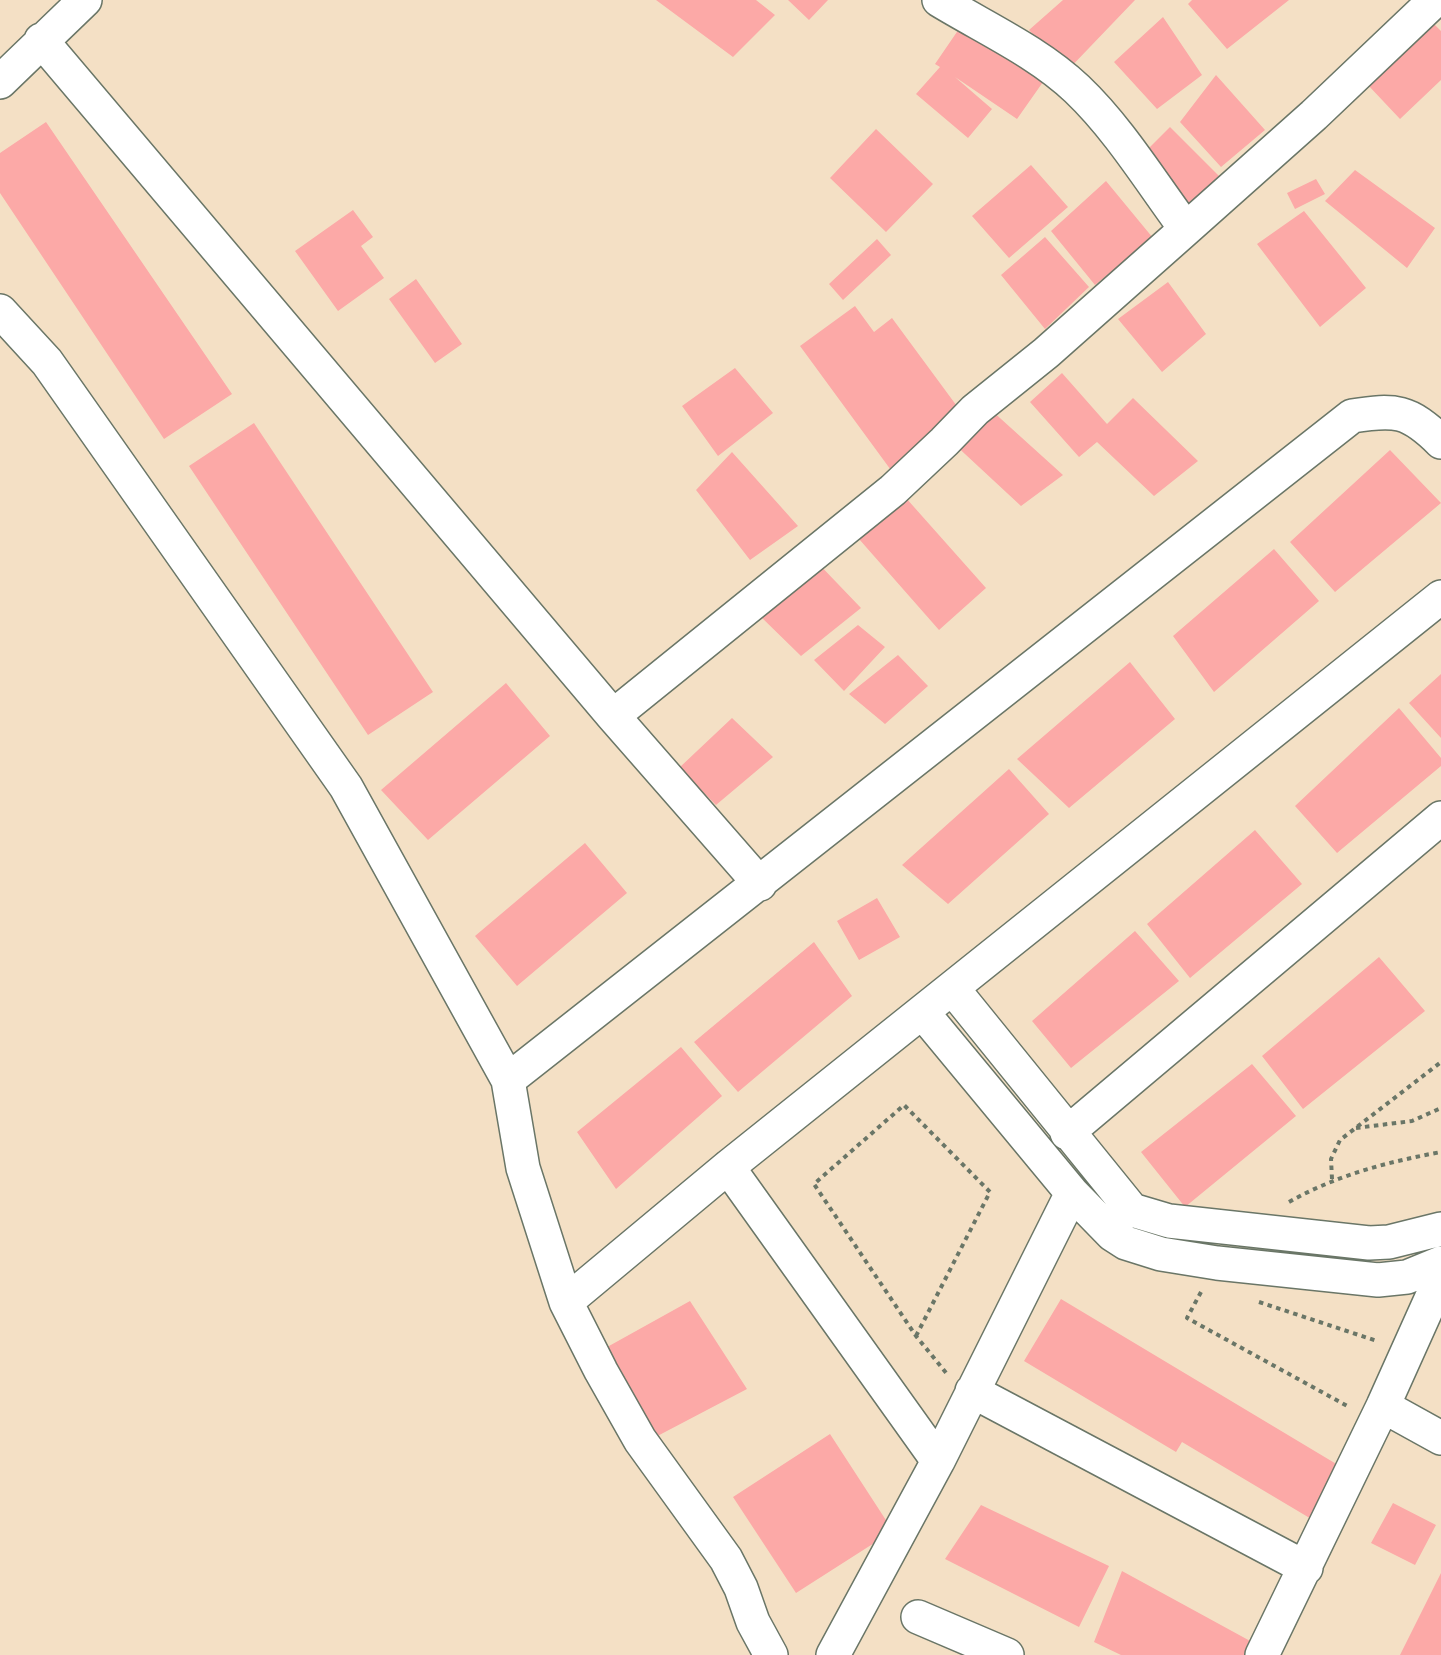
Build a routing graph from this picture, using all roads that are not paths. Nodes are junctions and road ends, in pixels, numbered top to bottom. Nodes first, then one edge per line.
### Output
1 (85, 0) edge
2 (939, 0) edge
3 (1436, 0) edge
4 (40, 40) junction
5 (0, 82) edge
6 (1186, 229) junction
7 (0, 311) edge
8 (1441, 442) edge
9 (1441, 597) edge
10 (613, 716) junction
11 (1441, 818) edge
12 (760, 884) junction
13 (953, 989) junction
14 (923, 1013) junction
15 (508, 1080) junction
16 (1067, 1133) junction
17 (728, 1167) junction
18 (1072, 1193) junction
19 (1122, 1222) junction
20 (1441, 1229) edge
21 (1441, 1263) edge
22 (1441, 1277) edge
23 (566, 1302) junction
24 (972, 1391) junction
25 (1380, 1414) junction
26 (1441, 1438) edge
27 (938, 1461) junction
28 (1306, 1568) junction
29 (918, 1617) dead end
30 (753, 1622) junction
31 (752, 1655) edge
32 (771, 1655) edge
33 (833, 1655) edge
34 (1007, 1655) edge
35 (1262, 1655) edge

1 - 4 street
2 - 6 street
3 - 6 street
4 - 5 street
4 - 10 street
6 - 10 street
7 - 15 street
8 - 12 street
9 - 13 street
10 - 12 street
11 - 16 street
12 - 15 street
13 - 14 street
13 - 16 street
14 - 17 street
14 - 18 street
15 - 23 street
16 - 19 street
17 - 23 street
17 - 27 street
18 - 19 street
18 - 24 street
19 - 20 street
19 - 21 street
22 - 25 street
23 - 30 street
24 - 27 street
24 - 28 street
25 - 26 street
25 - 28 street
27 - 33 street
28 - 35 street
29 - 34 street
30 - 31 street
30 - 32 street

